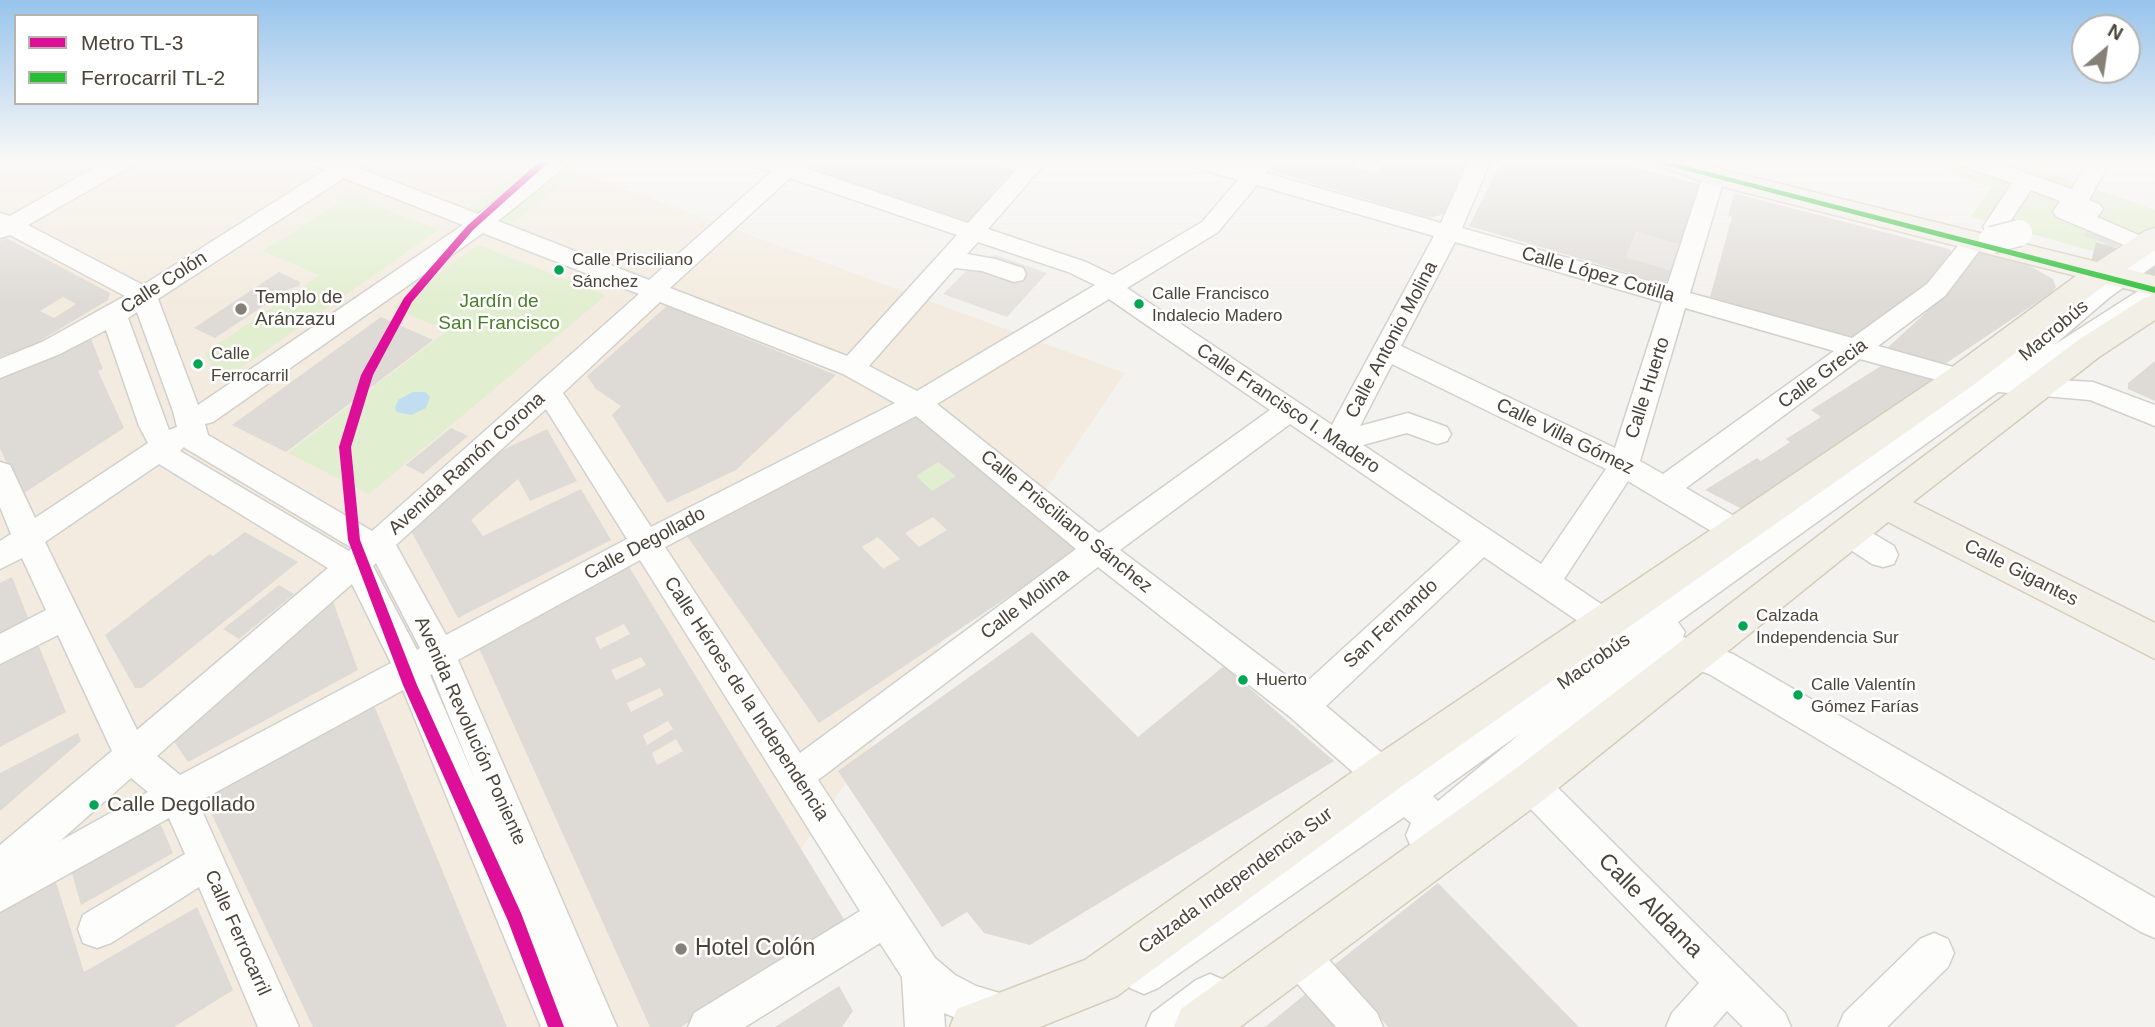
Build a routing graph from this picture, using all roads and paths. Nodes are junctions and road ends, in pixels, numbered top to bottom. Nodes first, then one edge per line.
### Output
1 (36, 208) edge
2 (273, 208) edge
3 (445, 208) edge
4 (496, 208) edge
5 (500, 208) edge
6 (503, 208) edge
7 (744, 208) edge
8 (908, 208) edge
9 (994, 208) edge
10 (1226, 208) edge
11 (1374, 208) edge
12 (1459, 208) edge
13 (1705, 208) edge
14 (1872, 208) edge
15 (1876, 208) edge
16 (2006, 208) edge
17 (2073, 208) edge
18 (2086, 208) edge
19 (2084, 214) junction
20 (480, 223) junction
21 (3, 226) edge
22 (973, 232) junction
23 (1448, 233) junction
24 (2019, 233) dead end
25 (1985, 238) junction
26 (2151, 243) edge
27 (948, 259) junction
28 (2105, 269) junction
29 (1014, 274) dead end
30 (2155, 286) edge
31 (1111, 289) junction
32 (653, 290) junction
33 (2155, 292) edge
34 (144, 296) junction
35 (1677, 297) junction
36 (2155, 305) edge
37 (114, 315) junction
38 (1856, 350) junction
39 (1388, 351) junction
40 (852, 368) junction
41 (0, 369) edge
42 (2001, 383) junction
43 (548, 391) junction
44 (918, 403) junction
45 (1290, 410) junction
46 (2155, 416) edge
47 (194, 418) junction
48 (1437, 433) dead end
49 (160, 440) junction
50 (1338, 442) junction
51 (1624, 465) junction
52 (0, 473) edge
53 (1665, 488) junction
54 (1886, 506) junction
55 (1737, 532) junction
56 (1848, 533) junction
57 (12, 538) edge
58 (1480, 541) junction
59 (646, 543) junction
60 (1098, 550) junction
61 (1883, 555) dead end
62 (363, 557) junction
63 (1545, 583) junction
64 (65, 617) junction
65 (1648, 638) junction
66 (2155, 642) edge
67 (0, 650) edge
68 (425, 662) junction
69 (1301, 707) junction
70 (132, 757) junction
71 (796, 776) junction
72 (1530, 784) junction
73 (1395, 785) junction
74 (177, 794) junction
75 (1447, 831) junction
76 (206, 861) junction
77 (0, 869) edge
78 (0, 894) edge
79 (886, 917) junction
80 (2155, 919) edge
81 (97, 929) dead end
82 (1934, 953) dead end
83 (1298, 955) junction
84 (922, 972) junction
85 (1726, 982) junction
86 (997, 1022) edge
87 (279, 1027) edge
88 (561, 1027) edge
89 (597, 1027) edge
90 (708, 1027) edge
91 (925, 1027) edge
92 (1166, 1027) edge
93 (1199, 1027) edge
94 (1363, 1027) edge
95 (1686, 1027) edge
96 (1771, 1027) edge
97 (1858, 1027) edge

1 - 21 street
2 - 34 street, Calle Colón
3 - 20 street, Calle Prisciliano Sánchez
4 - 20 street
5 - 20 street
6 - 20 street
7 - 32 street, Avenida Ramón Corona
8 - 22 street, Calle Francisco I. Madero
9 - 22 street
10 - 31 street, Calle Degollado
11 - 23 street, Calle López Cotilla
12 - 23 street, Calle Antonio Molina
13 - 35 street, Calle Huerto
14 - 28 main road
15 - 28 main road
16 - 25 street, Calle Grecia
17 - 19 street
18 - 19 street
19 - 26 street
20 - 32 street, Calle Prisciliano Sánchez
20 - 47 street
21 - 34 street
22 - 27 street
22 - 31 street, Calle Francisco I. Madero
23 - 35 street, Calle López Cotilla
23 - 39 street, Calle Antonio Molina
24 - 25 street, bridge
25 - 38 street, Calle Grecia
26 - 28 street, Macrobús
27 - 29 street
27 - 40 street
28 - 30 main road
28 - 42 street, Macrobús
31 - 44 street, Calle Degollado
31 - 45 street, Calle Francisco I. Madero
32 - 40 street, Calle Prisciliano Sánchez
32 - 43 street, Avenida Ramón Corona
33 - 42 street, Macrobús
34 - 37 street, Calle Colón
34 - 47 street
35 - 38 street, Calle López Cotilla
35 - 51 street, Calle Huerto
36 - 42 main road, Calzada Independencia Sur
37 - 41 street, Calle Colón
37 - 49 street
38 - 42 street, Calle López Cotilla
38 - 53 street, Calle Grecia
39 - 50 street, Calle Antonio Molina
39 - 51 street, Calle Villa Gómez
40 - 44 street, Calle Prisciliano Sánchez
42 - 46 street, Calle López Cotilla
42 - 54 main road, Calzada Independencia Sur
42 - 55 main road, Calzada Independencia Sur
42 - 65 street, Macrobús
43 - 59 street, Calle Héroes de la Independencia
43 - 62 street, Avenida Ramón Corona
44 - 59 street, Calle Degollado
44 - 60 street, Calle Prisciliano Sánchez
45 - 50 street, Calle Francisco I. Madero
45 - 60 street, Calle Molina
47 - 49 street
47 - 62 street, Avenida Revolución Poniente
48 - 50 street
49 - 57 street
49 - 62 street, Avenida Revolución Poniente
50 - 58 street, Calle Francisco I. Madero
51 - 53 street, Calle Villa Gómez
51 - 63 street, Calle Huerto
52 - 57 street, Calle Ferrocarril
53 - 55 street, Calle Villa Gómez
54 - 56 main road, Calzada Independencia Sur
54 - 66 main road, Calle Gigantes
55 - 65 main road, Calzada Independencia Sur
56 - 61 street
56 - 65 main road, Calzada Independencia Sur
57 - 64 street, Calle Ferrocarril
58 - 63 street, Calle Francisco I. Madero
58 - 69 street, San Fernando
59 - 68 street, Calle Degollado
59 - 71 street, Calle Héroes de la Independencia
60 - 69 street, Calle Prisciliano Sánchez
60 - 71 street, Calle Molina
62 - 68 street, Avenida Revolución Poniente
62 - 70 street, Avenida Ramón Corona
63 - 65 street, Calle Francisco I. Madero
64 - 67 street
64 - 70 street, Calle Ferrocarril
65 - 72 main road, Calzada Independencia Sur
65 - 73 main road, Calzada Independencia Sur
65 - 75 street, Macrobús
65 - 80 street
68 - 74 street, Calle Degollado
68 - 88 street, Avenida Revolución Poniente
68 - 89 street, Avenida Revolución Poniente
69 - 73 street, Calle Prisciliano Sánchez
70 - 74 street, Calle Ferrocarril
70 - 77 street, Avenida Ramón Corona
71 - 79 street, Calle Héroes de la Independencia
72 - 75 main road, Calzada Independencia Sur
72 - 85 street, Calle Aldama
73 - 75 street, Calle Prisciliano Sánchez
73 - 86 main road, Calzada Independencia Sur
74 - 76 street, Calle Ferrocarril
74 - 78 street, Calle Degollado
75 - 83 main road, Calzada Independencia Sur
75 - 92 street, Macrobús
76 - 81 street
76 - 87 street, Calle Ferrocarril
79 - 84 street, Calle Héroes de la Independencia
79 - 90 street
82 - 97 street
83 - 93 main road, Calzada Independencia Sur
83 - 94 street
84 - 86 street, Calle Héroes de la Independencia
84 - 91 street
85 - 95 street
85 - 96 street, Calle Aldama

